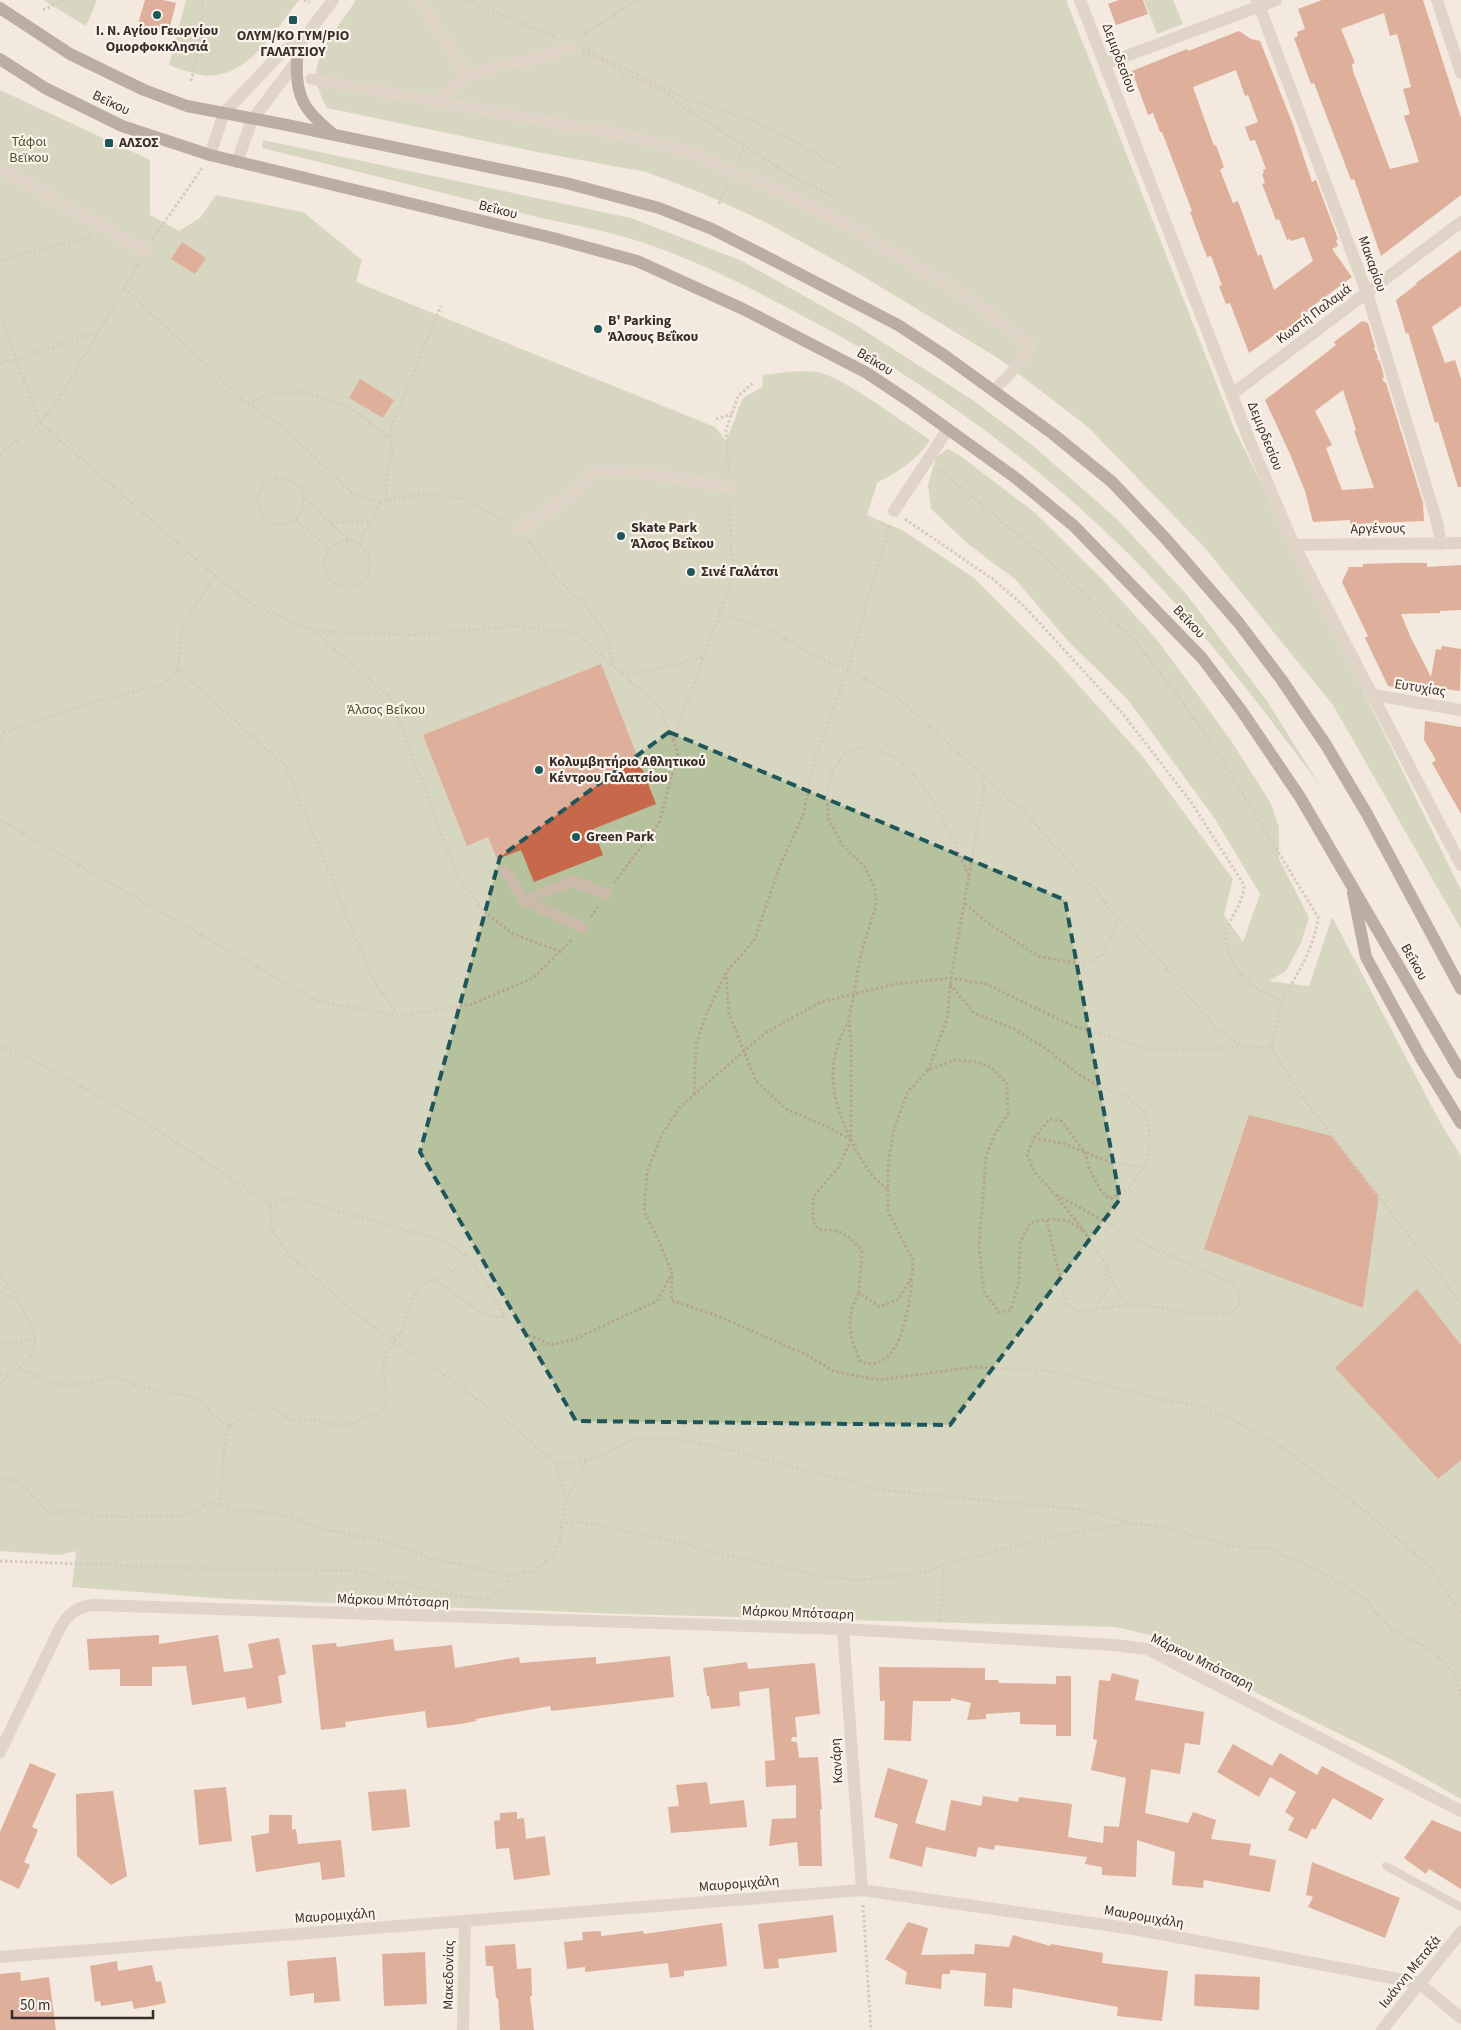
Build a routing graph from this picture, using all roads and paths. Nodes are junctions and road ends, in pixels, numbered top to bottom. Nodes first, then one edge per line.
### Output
1 (64, 0) edge
2 (202, 0) edge
3 (304, 0) edge
4 (333, 0) edge
5 (419, 0) edge
6 (464, 0) edge
7 (638, 0) edge
8 (1080, 0) edge
9 (1276, 0) edge
10 (1437, 0) edge
11 (310, 2) dead end
12 (1258, 3) edge
13 (0, 8) edge
14 (43, 10) dead end
15 (580, 37) dead end
16 (302, 42) junction
17 (571, 44) junction
18 (0, 59) edge
19 (297, 61) junction
20 (1105, 64) junction
21 (1461, 73) edge
22 (468, 76) junction
23 (311, 79) dead end
24 (191, 81) dead end
25 (437, 102) junction
26 (224, 113) junction
27 (252, 120) junction
28 (335, 135) junction
29 (210, 155) junction
30 (237, 162) junction
31 (841, 168) dead end
32 (0, 169) edge
33 (839, 198) dead end
34 (1461, 222) edge
35 (110, 232) junction
36 (146, 251) junction
37 (0, 260) edge
38 (124, 288) junction
39 (1367, 292) junction
40 (441, 306) dead end
41 (0, 316) edge
42 (98, 332) junction
43 (16, 359) junction
44 (0, 364) edge
45 (754, 382) dead end
46 (994, 390) junction
47 (1232, 394) junction
48 (248, 404) junction
49 (732, 414) junction
50 (716, 419) dead end
51 (40, 424) junction
52 (948, 429) junction
53 (390, 438) junction
54 (0, 454) edge
55 (927, 459) junction
56 (729, 487) junction
57 (303, 494) junction
58 (386, 501) junction
59 (381, 502) junction
60 (894, 511) junction
61 (296, 519) junction
62 (370, 521) junction
63 (330, 523) junction
64 (521, 529) junction
65 (352, 542) junction
66 (1461, 543) edge
67 (358, 544) junction
68 (1441, 544) junction
69 (1294, 545) junction
70 (330, 549) junction
71 (215, 576) junction
72 (719, 614) junction
73 (313, 630) junction
74 (704, 656) junction
75 (614, 666) junction
76 (178, 669) junction
77 (848, 669) junction
78 (621, 673) junction
79 (1374, 695) junction
80 (1461, 710) edge
81 (0, 727) edge
82 (5, 732) junction
83 (673, 740) junction
84 (0, 744) edge
85 (984, 776) junction
86 (0, 820) edge
87 (1446, 835) junction
88 (1461, 839) edge
89 (1461, 865) edge
90 (504, 870) dead end
91 (969, 876) junction
92 (1352, 883) junction
93 (606, 894) junction
94 (524, 901) junction
95 (965, 904) junction
96 (1118, 919) junction
97 (583, 928) junction
98 (562, 952) junction
99 (726, 972) junction
100 (951, 978) junction
101 (950, 984) junction
102 (1461, 989) edge
103 (852, 995) junction
104 (1282, 1000) junction
105 (398, 1016) junction
106 (849, 1019) junction
107 (0, 1047) edge
108 (1244, 1047) junction
109 (1271, 1047) junction
110 (744, 1050) junction
111 (928, 1070) junction
112 (1461, 1073) edge
113 (694, 1094) junction
114 (1461, 1123) edge
115 (1034, 1138) junction
116 (851, 1140) junction
117 (1085, 1152) junction
118 (1144, 1166) junction
119 (888, 1190) junction
120 (1054, 1193) junction
121 (270, 1204) junction
122 (1046, 1219) junction
123 (1084, 1231) junction
124 (465, 1254) junction
125 (1106, 1264) junction
126 (672, 1273) junction
127 (0, 1276) edge
128 (912, 1277) junction
129 (431, 1281) junction
130 (0, 1291) edge
131 (859, 1294) junction
132 (19, 1301) junction
133 (1461, 1303) edge
134 (1127, 1305) junction
135 (1094, 1310) junction
136 (505, 1317) junction
137 (36, 1339) junction
138 (392, 1341) junction
139 (0, 1344) edge
140 (19, 1369) junction
141 (0, 1374) edge
142 (9, 1376) junction
143 (0, 1384) edge
144 (229, 1426) junction
145 (587, 1460) junction
146 (556, 1464) junction
147 (0, 1478) edge
148 (566, 1500) junction
149 (222, 1505) junction
150 (562, 1522) junction
151 (1130, 1523) junction
152 (0, 1561) edge
153 (944, 1564) junction
154 (509, 1575) junction
155 (384, 1579) junction
156 (1461, 1613) edge
157 (414, 1617) junction
158 (843, 1629) junction
159 (939, 1635) junction
160 (1461, 1696) edge
161 (0, 1752) edge
162 (1461, 1811) edge
163 (1386, 1866) dead end
164 (862, 1890) junction
165 (1461, 1907) edge
166 (465, 1921) junction
167 (1461, 1932) edge
168 (0, 1957) edge
169 (1419, 1983) junction
170 (1461, 2018) edge
171 (463, 2030) edge
172 (871, 2030) edge
173 (1382, 2030) edge

1 - 14 path
2 - 24 path
3 - 11 path
4 - 16 street
5 - 22 street
6 - 17 path
7 - 15 path
8 - 20 street, Δεμιρδεσίου
9 - 12 street
10 - 21 street
12 - 20 street
12 - 39 street, Μακαρίου
13 - 26 main road, Βεΐκου
16 - 19 street
16 - 26 street
17 - 22 street
17 - 31 path
17 - 33 path
18 - 29 main road, Βεΐκου
19 - 27 street
19 - 28 main road
20 - 47 street, Δεμιρδεσίου
22 - 25 street
23 - 25 street
25 - 46 street
26 - 27 main road, Βεΐκου
26 - 29 street
27 - 28 main road, Βεΐκου
27 - 30 street
28 - 46 main road, Βεΐκου
29 - 30 main road, Βεΐκου
29 - 36 path
30 - 52 main road, Βεΐκου
32 - 35 street
34 - 39 street, Κωστή Παλαμά
35 - 36 street
35 - 37 path
36 - 38 path
38 - 42 path
38 - 48 path
39 - 47 street, Κωστή Παλαμά
39 - 68 street, Μακαρίου
40 - 53 path
41 - 43 path
42 - 43 path
42 - 51 path
43 - 44 path
43 - 51 path
45 - 49 path
46 - 102 main road, Βεΐκου
47 - 69 street, Δεμιρδεσίου
48 - 53 path
48 - 59 path
49 - 50 path
49 - 56 path
51 - 54 path
51 - 71 path
52 - 55 street
52 - 92 main road, Βεΐκου
53 - 58 path
55 - 60 street
55 - 104 path
56 - 64 street
56 - 72 path
57 - 61 path
57 - 61 path
57 - 63 path
58 - 59 path
58 - 64 path
59 - 62 path
60 - 77 path
60 - 104 path
61 - 70 path
62 - 63 path
62 - 67 path
63 - 65 path
64 - 75 path
65 - 67 path
65 - 70 path
66 - 68 street, Αργένους
67 - 70 path
68 - 69 street, Αργένους
69 - 79 street, Δεμιρδεσίου
71 - 73 path
71 - 76 path
72 - 74 path
72 - 77 path
73 - 75 path
73 - 98 path
74 - 78 path
74 - 83 path
75 - 78 path
76 - 82 path
76 - 105 path
77 - 85 path
77 - 99 path
78 - 83 path
79 - 80 street, Ευτυχίας
79 - 87 street, Δεμιρδεσίου
81 - 82 path
82 - 84 path
83 - 93 path
85 - 91 path
85 - 96 path
86 - 105 path
87 - 88 street
87 - 89 street, Δεμιρδεσίου
90 - 94 street
91 - 95 path
91 - 103 path
92 - 112 main road, Βεΐκου
92 - 114 main road
93 - 94 street
93 - 97 path
94 - 97 street
95 - 96 path
95 - 100 path
96 - 108 path
97 - 98 path
98 - 105 path
99 - 110 path
99 - 113 path
100 - 101 path
100 - 103 path
100 - 108 path
101 - 111 path
101 - 118 path
103 - 106 path
103 - 110 path
104 - 109 path
106 - 116 path
106 - 116 path
107 - 121 path
108 - 109 path
109 - 133 path
110 - 113 path
110 - 116 path
111 - 119 path
111 - 122 path
113 - 126 path
115 - 117 path
115 - 117 path
115 - 120 path
116 - 119 path
116 - 131 path
117 - 118 path
117 - 118 path
119 - 128 path
120 - 123 path
120 - 134 path
121 - 124 path
121 - 138 path
122 - 123 path
122 - 135 path
123 - 125 path
124 - 129 path
124 - 136 path
125 - 134 path
125 - 135 path
126 - 136 path
126 - 156 path
127 - 132 path
128 - 131 path
128 - 131 path
129 - 136 path
129 - 138 path
130 - 132 path
132 - 137 path
134 - 135 path
137 - 139 path
137 - 140 path
138 - 144 path
138 - 146 path
140 - 142 path
140 - 144 path
141 - 142 path
142 - 143 path
144 - 149 path
145 - 146 path
145 - 148 path
145 - 151 path
146 - 148 path
147 - 149 path
148 - 150 path
149 - 154 path
150 - 153 path
150 - 154 path
151 - 153 path
151 - 160 path
152 - 155 path
153 - 159 path
154 - 155 path
155 - 157 path
157 - 158 street, Μάρκου Μπότσαρη
157 - 161 street, Μάρκου Μπότσαρη
158 - 159 street, Μάρκου Μπότσαρη
158 - 164 street, Κανάρη
159 - 162 street, Μάρκου Μπότσαρη
163 - 165 lane
164 - 166 street, Μαυρομιχάλη
164 - 169 street, Μαυρομιχάλη
164 - 172 path
166 - 168 street, Μαυρομιχάλη
166 - 171 street, Μακεδονίας
167 - 169 street, Ιωάννη Μεταξά
169 - 170 street, Μαυρομιχάλη
169 - 173 street, Ιωάννη Μεταξά

